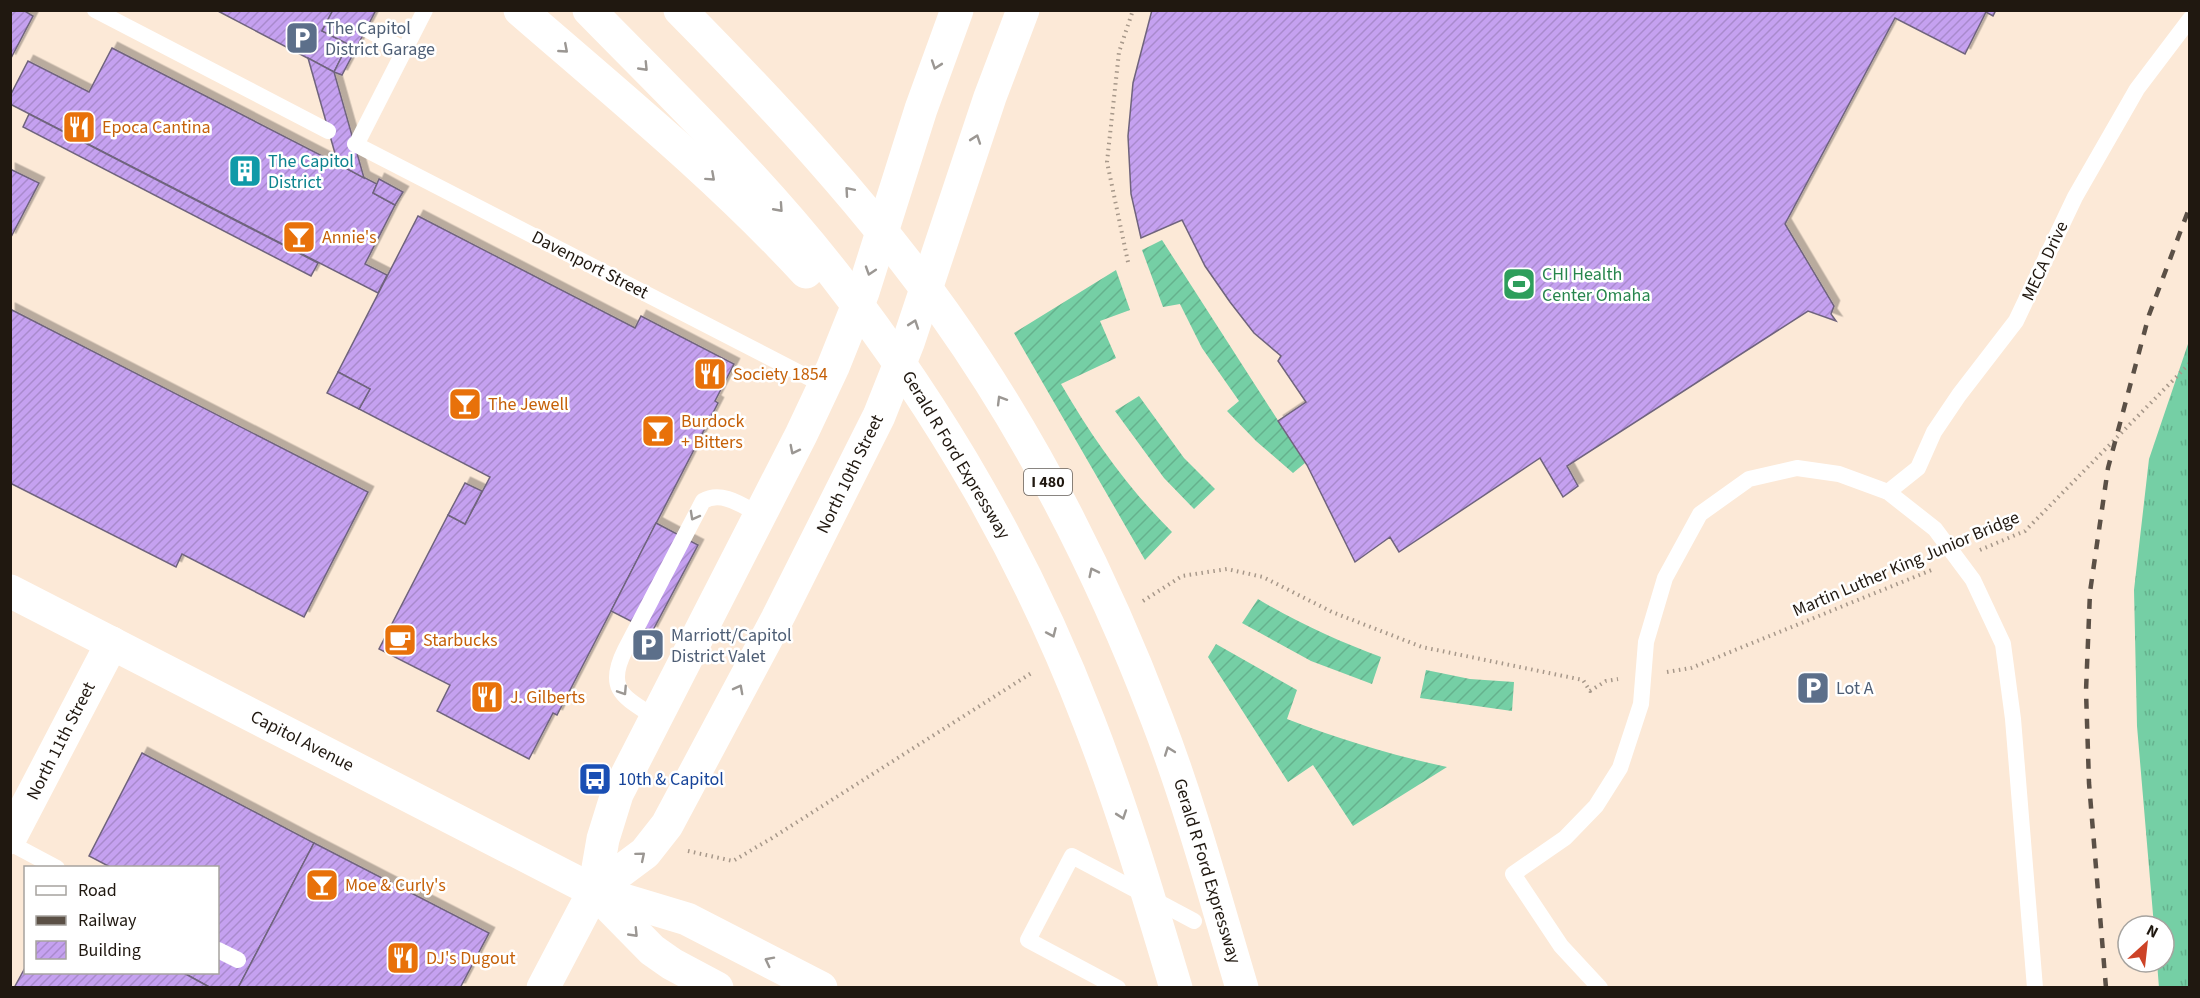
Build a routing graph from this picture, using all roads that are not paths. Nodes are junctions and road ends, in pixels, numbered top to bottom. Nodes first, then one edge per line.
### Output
1 (95, 10) edge
2 (425, 10) edge
3 (520, 10) edge
4 (589, 10) edge
5 (682, 10) edge
6 (957, 10) edge
7 (1023, 10) edge
8 (2190, 19) edge
9 (366, 29) dead end
10 (405, 50) junction
11 (328, 131) dead end
12 (825, 386) junction
13 (1888, 492) junction
14 (760, 515) junction
15 (1009, 543) junction
16 (10, 591) edge
17 (112, 643) junction
18 (656, 718) junction
19 (10, 838) edge
20 (10, 843) edge
21 (55, 866) edge
22 (594, 891) junction
23 (1194, 921) dead end
24 (219, 950) edge
25 (238, 960) dead end
26 (543, 987) edge
27 (717, 987) edge
28 (821, 987) edge
29 (1118, 987) edge
30 (1176, 987) edge
31 (1242, 987) edge
32 (1600, 987) edge
33 (2035, 987) edge

1 - 11 lane
2 - 10 lane
3 -> 15 main road
4 -> 15 main road, Gerald R Ford Expressway
31 -> 5 main road, Gerald R Ford Expressway / I 480
6 -> 12 main road, North 10th Street
22 -> 7 main road, North 10th Street
8 - 13 lane, MECA Drive
9 - 10 lane
10 - 12 lane, Davenport Street
12 -> 14 main road, North 10th Street
13 - 32 lane
13 - 33 lane
14 - 18 main road, North 10th Street
14 -> 18 lane
15 -> 30 main road, Gerald R Ford Expressway
16 - 17 main road, Capitol Avenue
17 - 19 main road, North 11th Street
17 - 22 main road, Capitol Avenue
18 - 22 main road, North 10th Street
20 - 21 lane
22 - 26 main road, North 10th Street
22 -> 27 main road, Capitol Avenue
28 -> 22 main road, Capitol Avenue
23 - 29 lane
24 - 25 lane

